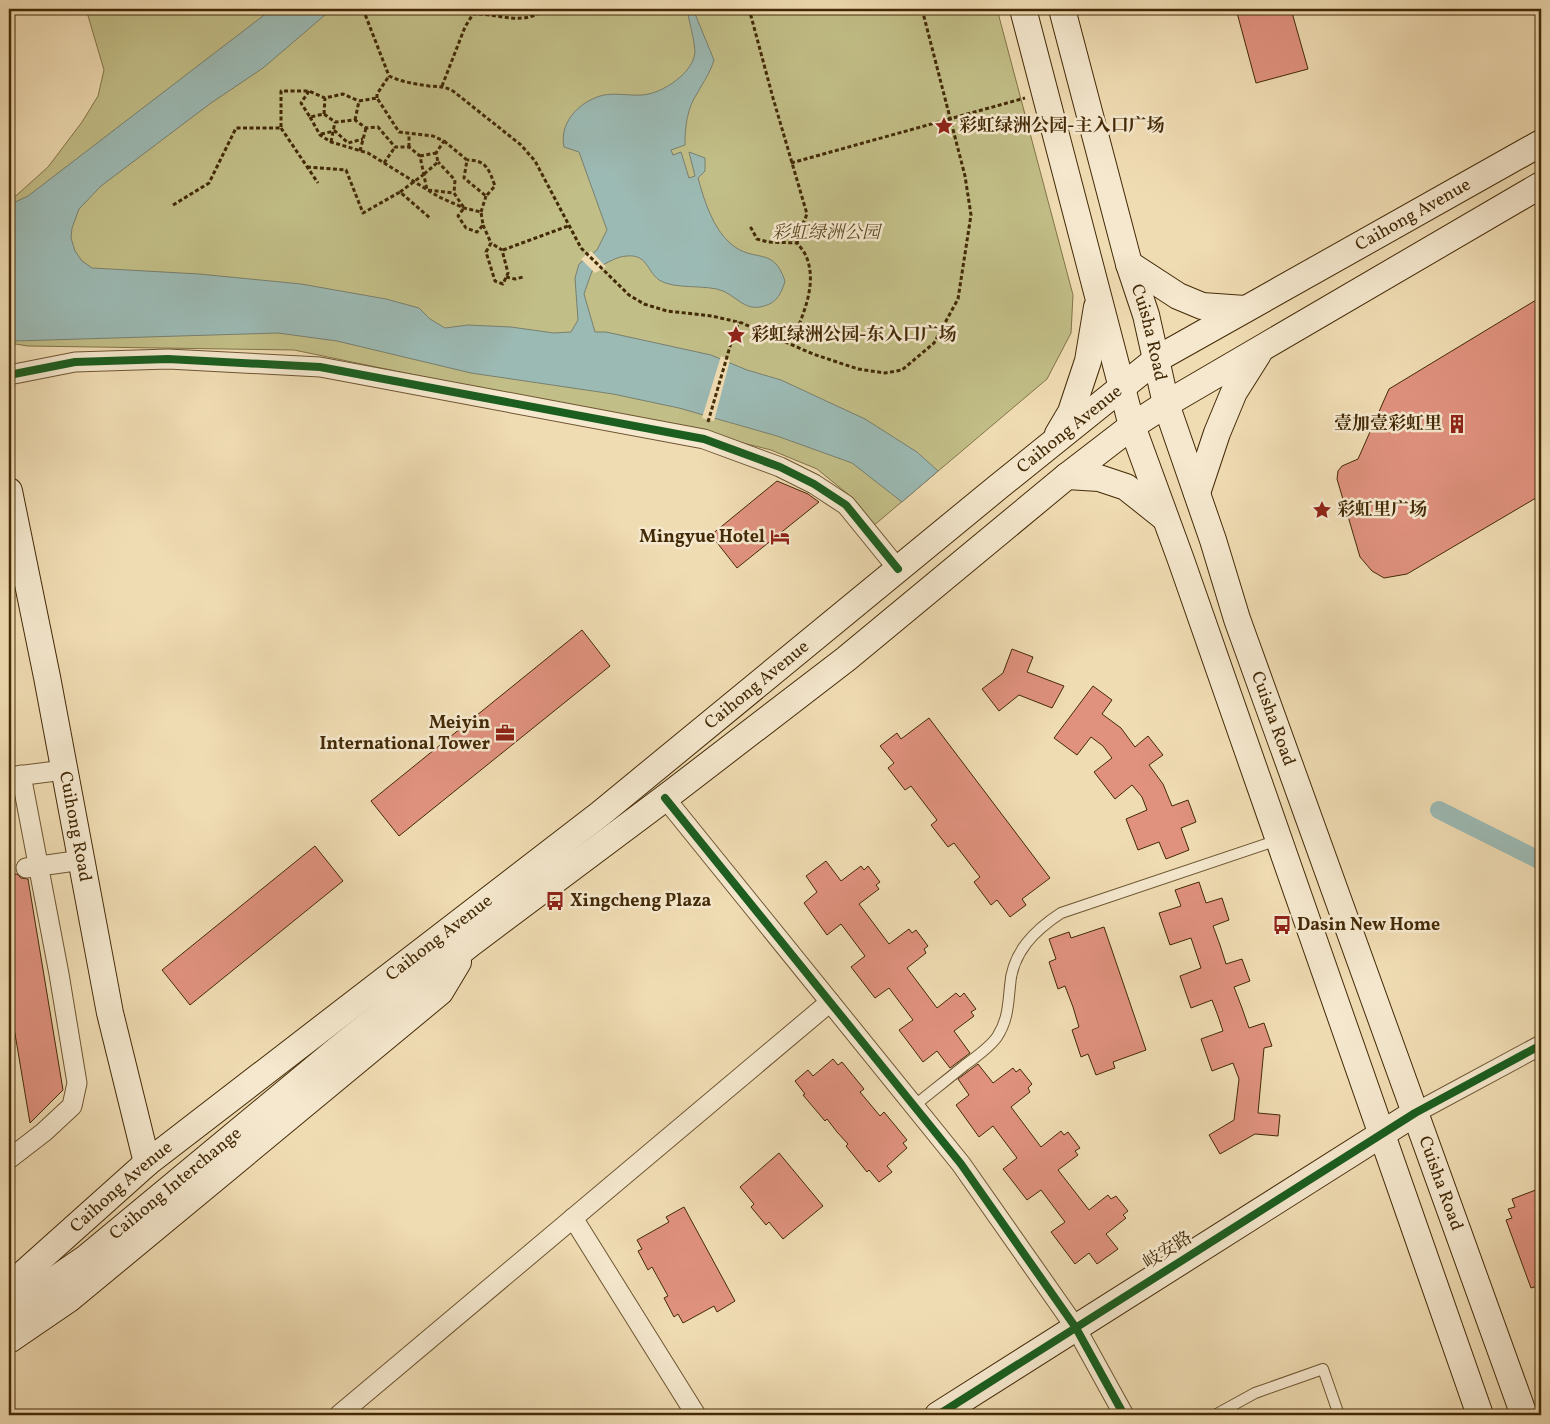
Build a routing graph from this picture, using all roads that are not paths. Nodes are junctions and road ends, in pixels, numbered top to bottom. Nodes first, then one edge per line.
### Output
1 (1023, 9) edge
2 (1062, 9) edge
3 (1541, 143) edge
4 (1541, 186) edge
5 (1129, 264) junction
6 (1099, 297) junction
7 (1245, 309) junction
8 (1261, 350) junction
9 (1157, 360) junction
10 (9, 375) edge
11 (1121, 387) junction
12 (1166, 404) junction
13 (1132, 426) junction
14 (1053, 442) junction
15 (1067, 476) junction
16 (9, 491) edge
17 (1197, 493) junction
18 (1165, 518) junction
19 (898, 569) junction
20 (64, 770) junction
21 (15, 776) edge
22 (665, 798) junction
23 (1278, 840) junction
24 (82, 860) junction
25 (32, 867) junction
26 (470, 944) junction
27 (830, 1002) junction
28 (1541, 1045) edge
29 (338, 1049) joint
30 (914, 1106) junction
31 (1415, 1113) junction
32 (1382, 1133) junction
33 (9, 1158) edge
34 (147, 1163) junction
35 (574, 1218) junction
36 (9, 1283) edge
37 (9, 1311) edge
38 (1076, 1328) junction
39 (9, 1340) edge
40 (339, 1415) edge
41 (696, 1415) edge
42 (938, 1415) edge
43 (1124, 1415) edge
44 (1215, 1415) edge
45 (1339, 1415) edge
46 (1480, 1415) edge
47 (1524, 1415) edge

1 - 6 main road, Cuisha Road
2 - 5 main road, Cuisha Road
3 - 7 main road, Caihong Avenue
4 - 8 main road, Caihong Avenue
5 - 7 main road
5 - 9 main road, Cuisha Road
6 - 11 main road, Cuisha Road
6 - 14 main road
7 - 9 main road, Caihong Avenue
8 - 12 main road, Caihong Avenue
8 - 17 main road
9 - 11 main road, Caihong Avenue
9 - 12 main road, Cuisha Road
10 - 19 street
11 - 13 main road, Cuisha Road
11 - 14 main road, Caihong Avenue
12 - 13 main road, Caihong Avenue
12 - 17 main road, Cuisha Road
13 - 15 main road, Caihong Avenue
13 - 18 main road, Cuisha Road
14 - 19 main road, Caihong Avenue
15 - 18 main road
15 - 22 main road, Caihong Avenue
16 - 20 main road, Cuihong Road
17 - 31 main road, Cuisha Road
18 - 23 main road, Cuisha Road
19 - 34 main road, Caihong Avenue
20 - 21 street
20 - 24 main road, Cuihong Road
21 - 25 street
22 - 26 main road, Caihong Avenue
22 - 27 street
23 - 30 lane
23 - 32 main road, Cuisha Road
24 - 25 street
24 - 34 main road, Cuihong Road
25 - 33 street
26 - 29 main road, Caihong Avenue
26 - 39 main road
27 - 30 street
27 - 35 street
28 - 31 street
29 - 37 main road, Caihong Interchange
30 - 38 street
31 - 32 main road, 岐安路
31 - 47 main road, Cuisha Road
32 - 38 main road, 岐安路
32 - 46 main road, Cuisha Road
34 - 36 main road, Caihong Avenue
35 - 40 street
35 - 41 street
38 - 42 main road, 岐安路
38 - 43 street
44 - 45 lane

